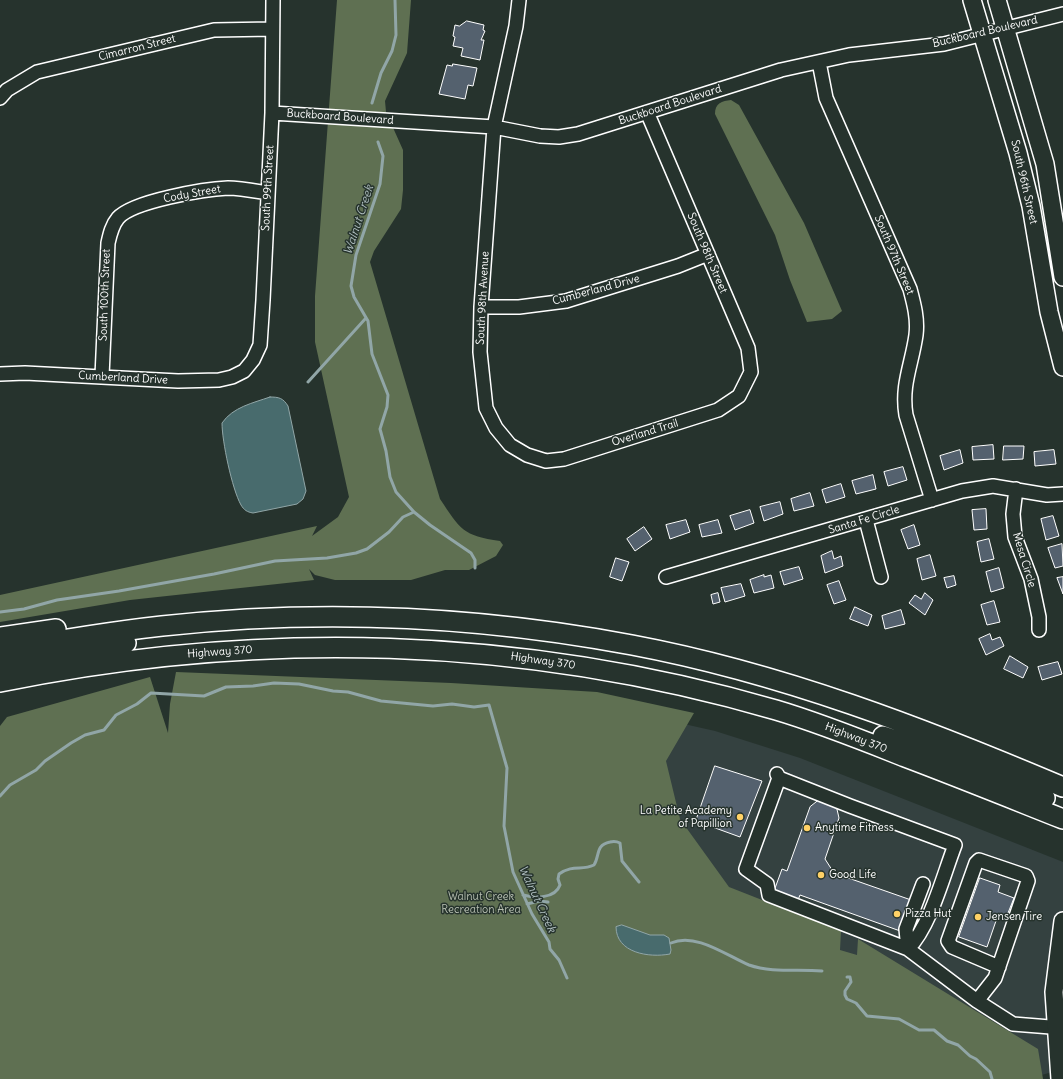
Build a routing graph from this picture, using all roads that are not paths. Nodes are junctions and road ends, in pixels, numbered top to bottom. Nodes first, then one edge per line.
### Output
1 (273, 0) edge
2 (519, 0) edge
3 (972, 0) edge
4 (997, 0) edge
5 (1063, 14) edge
6 (272, 29) junction
7 (1006, 29) junction
8 (982, 35) junction
9 (819, 62) junction
10 (3, 94) edge
11 (646, 112) junction
12 (272, 113) junction
13 (494, 127) junction
14 (268, 193) junction
15 (119, 217) joint
16 (708, 254) junction
17 (1063, 277) edge
18 (481, 307) junction
19 (1063, 367) edge
20 (244, 371) joint
21 (0, 374) edge
22 (102, 376) junction
23 (739, 396) joint
24 (546, 461) joint
25 (1016, 489) junction
26 (1063, 494) edge
27 (932, 500) junction
28 (866, 520) junction
29 (666, 577) dead end
30 (881, 577) dead end
31 (201, 623) junction
32 (163, 626) junction
33 (1039, 630) dead end
34 (0, 637) edge
35 (0, 651) edge
36 (0, 667) edge
37 (0, 682) edge
38 (819, 724) junction
39 (1063, 787) edge
40 (1063, 806) edge
41 (1063, 819) edge
42 (923, 884) dead end
43 (1063, 921) edge
44 (908, 948) junction
45 (999, 967) junction
46 (977, 1001) junction
47 (1063, 1011) edge
48 (1060, 1029) edge
49 (1060, 1079) edge

1 - 6 street, South 99th Street
2 - 13 street, South 98th Avenue
3 - 8 main road, South 96th Street
4 - 7 main road, South 96th Street
5 - 7 street, Buckboard Boulevard
6 - 10 street, Cimarron Street
6 - 12 street, South 99th Street
7 - 8 street, Buckboard Boulevard
7 - 17 main road, South 96th Street
8 - 9 street, Buckboard Boulevard
8 - 19 main road, South 96th Street
9 - 11 street, Buckboard Boulevard
9 - 27 street, South 97th Street
11 - 13 street, Buckboard Boulevard
11 - 16 street, South 98th Street
12 - 13 street, Buckboard Boulevard
12 - 14 street, South 99th Street
13 - 18 street, South 98th Avenue
14 - 15 street, Cody Street
14 - 20 street, South 99th Street
15 - 22 street, South 100th Street
16 - 18 street, Cumberland Drive
16 - 23 street, South 98th Street
18 - 24 street, South 98th Avenue
20 - 22 street, Cumberland Drive
21 - 22 street, Cumberland Drive
23 - 24 street, Overland Trail
25 - 26 street, Santa Fe Circle
25 - 27 street, Santa Fe Circle
25 - 33 street, Mesa Circle
27 - 28 street, Santa Fe Circle
28 - 29 street, Santa Fe Circle
28 - 30 street
31 - 32 highway
31 - 36 highway
31 - 39 highway
32 - 34 highway
32 - 35 highway
37 - 38 highway, Highway 370
38 - 40 highway
38 - 41 highway, Highway 370
42 - 44 street
43 - 48 main road
44 - 44 street
44 - 46 street
45 - 45 street
45 - 46 street
46 - 48 street
47 - 48 main road
48 - 49 main road

